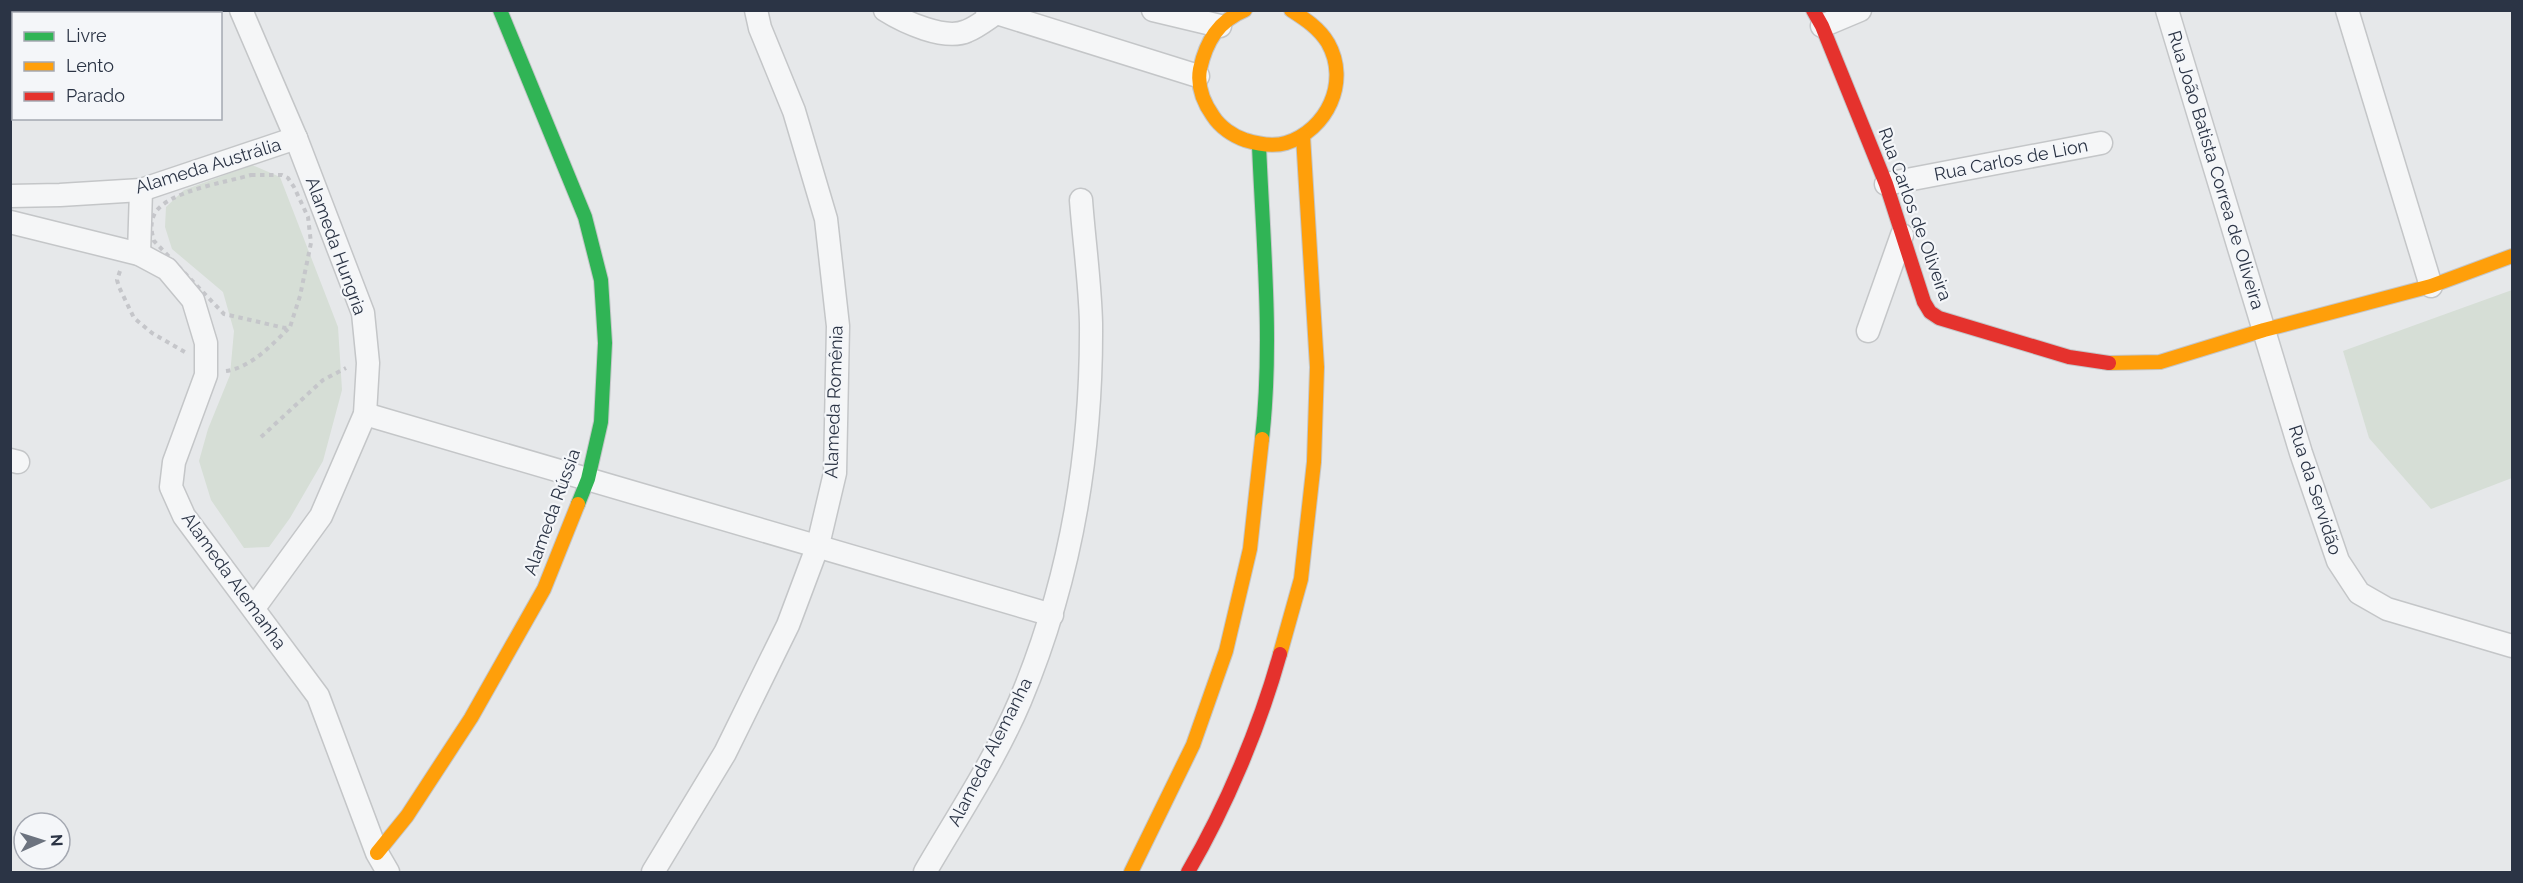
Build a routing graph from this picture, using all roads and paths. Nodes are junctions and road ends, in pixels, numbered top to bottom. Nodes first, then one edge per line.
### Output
1 (241, 10) edge
2 (500, 10) edge
3 (756, 10) edge
4 (885, 10) edge
5 (1153, 10) edge
6 (1291, 10) edge
7 (1860, 10) edge
8 (2167, 10) edge
9 (2347, 10) edge
10 (1242, 11) edge
11 (992, 12) edge
12 (1818, 18) edge
13 (1220, 26) junction
14 (1198, 76) junction
15 (1303, 136) junction
16 (296, 138) junction
17 (2101, 143) dead end
18 (1259, 145) junction
19 (1886, 183) junction
20 (141, 190) junction
21 (10, 196) edge
22 (1081, 200) dead end
23 (10, 222) edge
24 (1902, 235) junction
25 (138, 254) junction
26 (2512, 256) edge
27 (170, 258) joint
28 (2431, 286) junction
29 (2264, 330) junction
30 (1868, 331) dead end
31 (368, 357) junction
32 (365, 414) junction
33 (261, 437) dead end
34 (588, 479) junction
35 (818, 546) junction
36 (254, 608) junction
37 (1052, 615) junction
38 (2512, 646) edge
39 (376, 853) junction
40 (388, 873) edge
41 (652, 873) edge
42 (925, 873) edge
43 (1131, 873) edge
44 (1188, 873) edge

1 - 16 street, Alameda Hungria
2 - 34 main road, Alameda Rússia
3 - 35 street, Alameda Romênia
4 - 11 street
5 - 13 street
6 - 15 main road
7 - 12 street
8 - 29 street, Rua João Batista Correa de Oliveira
9 - 28 street
10 - 13 main road
11 - 14 street
12 - 19 main road, Rua Carlos de Oliveira
13 - 14 main road
14 - 18 main road
15 - 18 main road
15 - 44 main road
16 - 20 street, Alameda Austrália
16 - 31 street, Alameda Hungria
17 - 19 street, Rua Carlos de Lion
18 - 43 main road
19 - 24 main road, Rua Carlos de Oliveira
20 - 21 street, Alameda Austrália
20 - 25 street
22 - 37 street, Alameda Alemanha
23 - 25 street, Alameda Alemanha
24 - 29 main road, Rua Carlos de Oliveira
24 - 30 street
25 - 36 street, Alameda Alemanha
26 - 28 main road
27 - 27 path
28 - 29 main road
29 - 38 street, Rua da Servidão
31 - 32 street, Alameda Hungria
31 - 33 path
32 - 34 street
32 - 36 street, Alameda Hungria
34 - 35 street
34 - 39 main road, Alameda Rússia
35 - 37 street
35 - 41 street, Alameda Romênia
36 - 39 street, Alameda Alemanha
37 - 42 street, Alameda Alemanha
39 - 40 street, Alameda Alemanha

